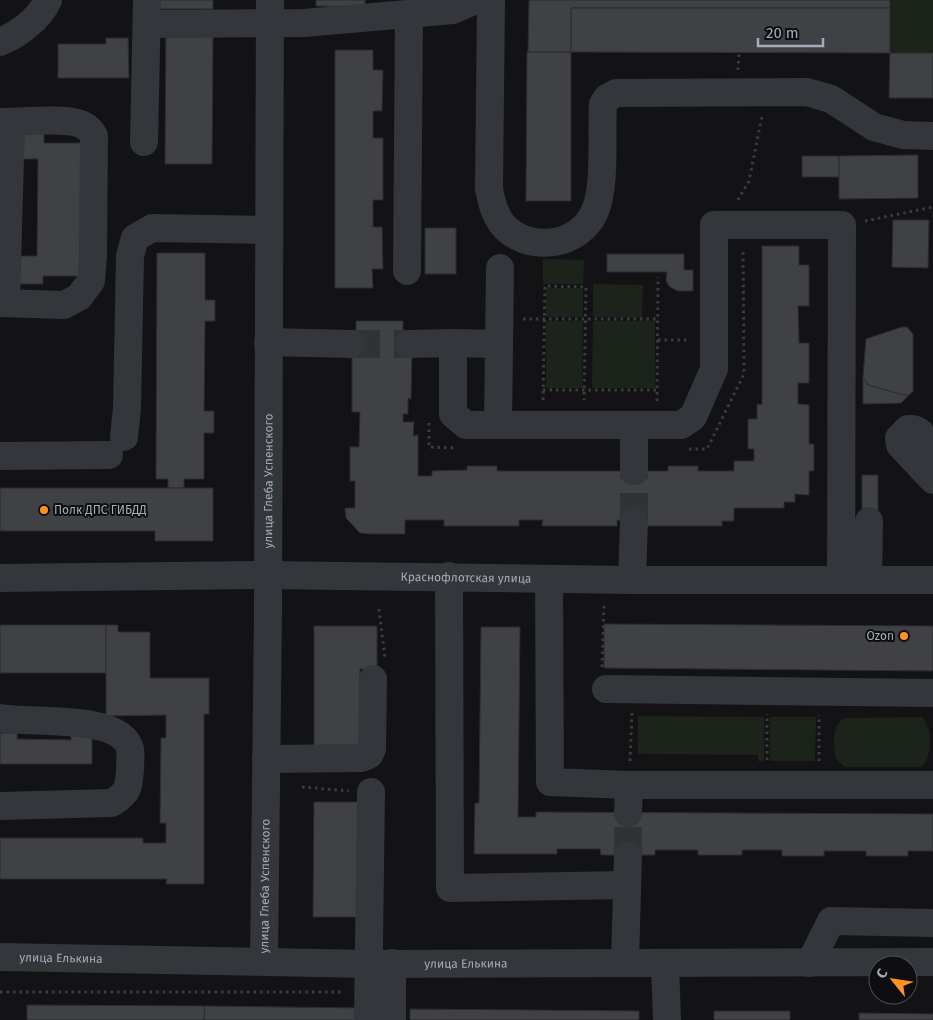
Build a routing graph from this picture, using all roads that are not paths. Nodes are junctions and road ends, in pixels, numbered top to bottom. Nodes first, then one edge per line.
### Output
1 (48, 0) edge
2 (476, 0) edge
3 (491, 0) edge
4 (397, 10) edge
5 (147, 12) edge
6 (270, 12) edge
7 (0, 42) edge
8 (5, 122) edge
9 (933, 136) edge
10 (144, 142) dead end
11 (269, 230) junction
12 (93, 256) junction
13 (130, 256) junction
14 (500, 268) dead end
15 (407, 271) dead end
16 (3, 303) edge
17 (499, 336) junction
18 (268, 342) junction
19 (453, 343) junction
20 (352, 344) tunnel mouth
21 (408, 344) tunnel mouth
22 (498, 425) junction
23 (645, 426) junction
24 (0, 456) edge
25 (634, 471) tunnel mouth
26 (634, 520) tunnel mouth
27 (869, 521) dead end
28 (267, 575) junction
29 (449, 576) junction
30 (0, 578) edge
31 (548, 579) junction
32 (841, 579) junction
33 (868, 579) junction
34 (632, 580) junction
35 (933, 580) edge
36 (373, 679) dead end
37 (606, 689) road end
38 (933, 693) edge
39 (0, 718) edge
40 (266, 760) junction
41 (629, 784) junction
42 (933, 785) edge
43 (371, 792) road end
44 (0, 806) edge
45 (628, 813) tunnel mouth
46 (628, 855) tunnel mouth
47 (627, 885) junction
48 (933, 923) edge
49 (0, 957) edge
50 (264, 961) junction
51 (625, 962) junction
52 (933, 962) edge
53 (381, 963) junction
54 (665, 964) junction
55 (810, 964) junction
56 (368, 1020) edge
57 (392, 1020) edge
58 (667, 1020) edge

1 - 7 street
2 - 4 street
3 - 9 street
4 - 6 street
4 - 15 street
5 - 6 street
5 - 10 street
6 - 11 street, улица Глеба Успенского
8 - 12 street
8 - 16 street
11 - 13 street
11 - 18 street, улица Глеба Успенского
12 - 13 street
12 - 16 street
13 - 24 street
14 - 17 street
17 - 19 street
17 - 22 street
18 - 20 street
18 - 28 street, улица Глеба Успенского
19 - 21 street
19 - 22 street
22 - 23 street
23 - 25 street
23 - 32 street
26 - 34 street
27 - 33 street
28 - 29 street, Краснофлотская улица
28 - 30 street, Краснофлотская улица
28 - 40 street, улица Глеба Успенского
29 - 31 street, Краснофлотская улица
29 - 47 street
31 - 34 street, Краснофлотская улица
31 - 41 street
32 - 33 street, Краснофлотская улица
32 - 34 street, Краснофлотская улица
33 - 35 street, Краснофлотская улица
36 - 40 street
37 - 38 street
39 - 44 street
40 - 50 street, улица Глеба Успенского
41 - 42 street
41 - 45 street
43 - 53 street
46 - 47 street
47 - 51 street
48 - 55 street
49 - 50 street, улица Елькина
50 - 53 street, улица Елькина
51 - 53 street, улица Елькина
51 - 54 street, улица Елькина
52 - 55 street, улица Елькина
53 - 56 street
53 - 57 street
54 - 55 street, улица Елькина
54 - 58 street

